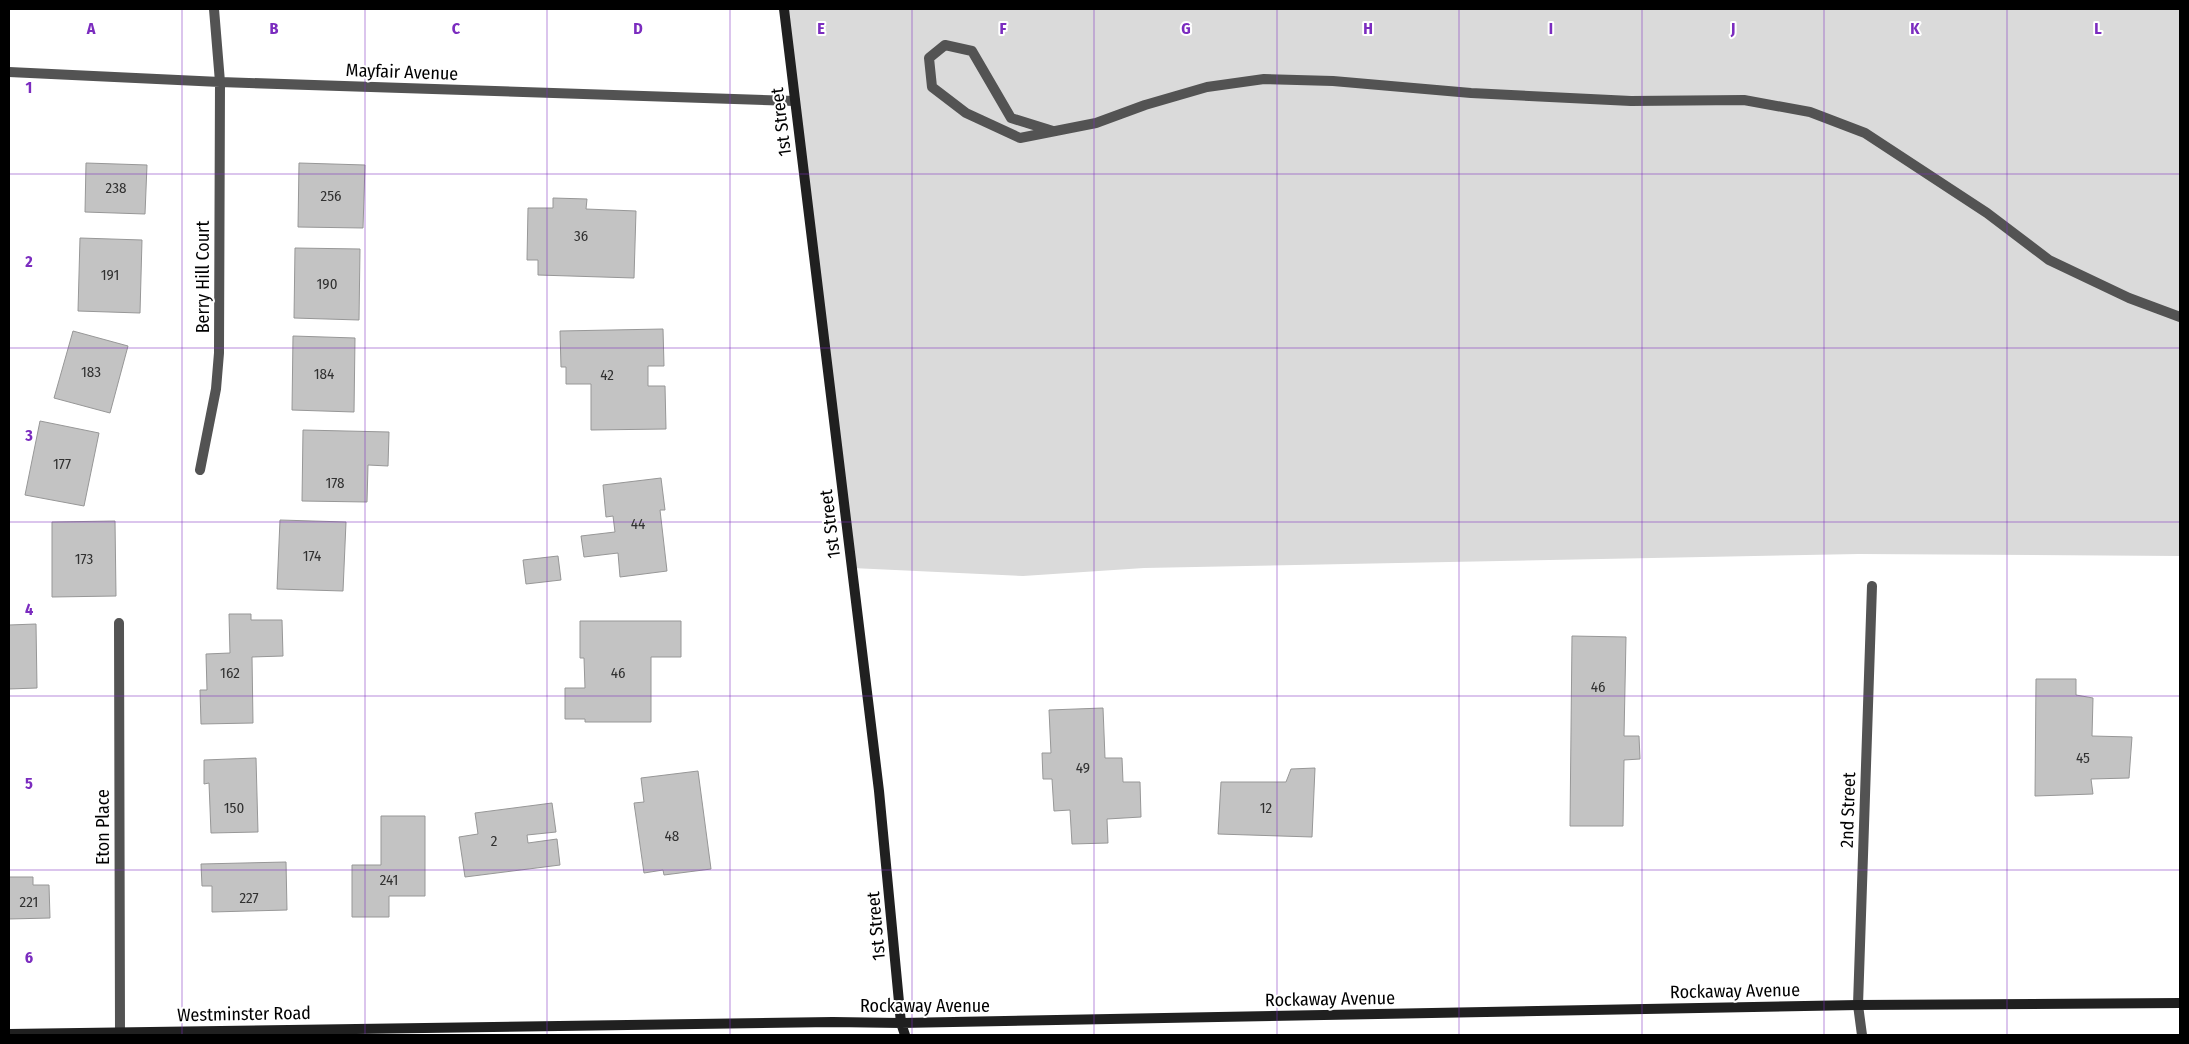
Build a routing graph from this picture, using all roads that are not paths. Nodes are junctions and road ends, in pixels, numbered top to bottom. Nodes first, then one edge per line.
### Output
1 (214, 9) edge
2 (784, 9) edge
3 (9, 72) edge
4 (220, 82) junction
5 (795, 101) junction
6 (1053, 131) junction
7 (2180, 317) edge
8 (200, 470) dead end
9 (1872, 586) dead end
10 (119, 622) dead end
11 (2180, 1003) edge
12 (1858, 1005) junction
13 (902, 1024) junction
14 (480, 1027) joint
15 (120, 1032) junction
16 (9, 1034) edge
17 (905, 1035) edge
18 (1862, 1035) edge

1 - 4 street, Berry Hill Court
2 - 5 main road, 1st Street
3 - 4 street, Mayfair Avenue
4 - 5 street, Mayfair Avenue
4 - 8 street, Berry Hill Court
5 - 13 main road, 1st Street
6 - 6 street
6 - 7 street
9 - 12 street, 2nd Street
10 - 15 street, Eton Place
11 - 12 main road, Rockaway Avenue
12 - 13 main road, Rockaway Avenue
12 - 18 street, 2nd Street
13 - 14 main road, Rockaway Avenue
13 - 17 main road, 1st Street
14 - 15 main road, Westminster Road
15 - 16 main road, Westminster Road

